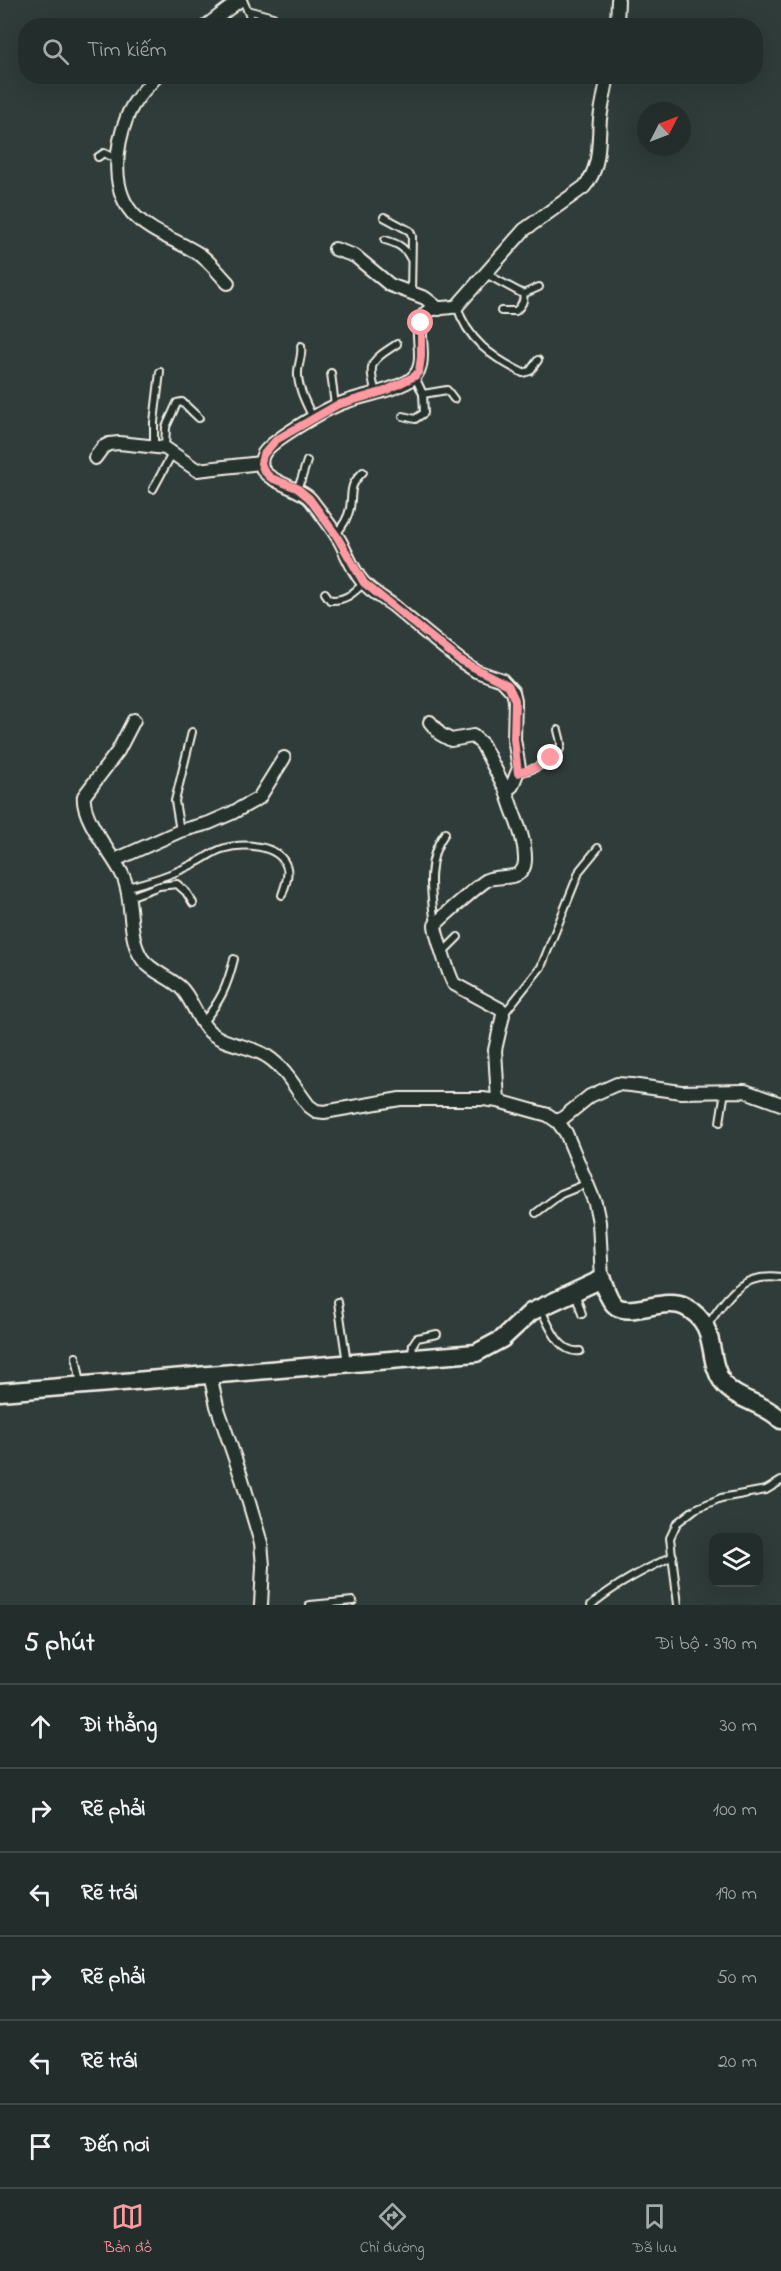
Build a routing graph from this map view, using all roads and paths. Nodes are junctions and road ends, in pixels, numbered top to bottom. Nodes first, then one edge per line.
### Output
1 (241, 0) edge
2 (618, 0) edge
3 (247, 10) junction
4 (273, 17) dead end
5 (218, 18) edge
6 (251, 18) edge
7 (617, 18) edge
8 (150, 84) edge
9 (606, 84) edge
10 (98, 157) dead end
11 (118, 160) junction
12 (384, 217) dead end
13 (385, 240) dead end
14 (336, 249) dead end
15 (411, 261) junction
16 (486, 274) junction
17 (228, 283) dead end
18 (539, 287) dead end
19 (411, 293) junction
20 (523, 294) junction
21 (458, 306) junction
22 (439, 309) junction
23 (501, 311) dead end
24 (397, 344) dead end
25 (301, 346) dead end
26 (538, 360) dead end
27 (160, 372) dead end
28 (331, 373) dead end
29 (415, 376) junction
30 (376, 394) junction
31 (423, 394) junction
32 (454, 399) dead end
33 (335, 406) junction
34 (403, 416) dead end
35 (199, 418) dead end
36 (313, 419) junction
37 (164, 449) junction
38 (95, 458) dead end
39 (308, 460) dead end
40 (261, 463) junction
41 (363, 472) dead end
42 (297, 488) junction
43 (153, 489) dead end
44 (336, 535) junction
45 (364, 583) junction
46 (325, 593) dead end
47 (134, 720) dead end
48 (430, 722) dead end
49 (558, 730) dead end
50 (192, 732) dead end
51 (284, 759) dead end
52 (518, 773) junction
53 (506, 790) junction
54 (180, 831) junction
55 (445, 833) dead end
56 (598, 848) dead end
57 (115, 860) junction
58 (128, 892) junction
59 (282, 895) dead end
60 (193, 903) dead end
61 (435, 925) junction
62 (458, 937) dead end
63 (443, 952) junction
64 (234, 959) dead end
65 (503, 1015) junction
66 (202, 1023) junction
67 (725, 1090) junction
68 (498, 1101) junction
69 (781, 1104) edge
70 (558, 1122) junction
71 (720, 1122) dead end
72 (587, 1183) junction
73 (536, 1212) dead end
74 (781, 1278) edge
75 (602, 1279) junction
76 (575, 1292) junction
77 (339, 1302) dead end
78 (533, 1312) junction
79 (582, 1314) dead end
80 (706, 1327) junction
81 (437, 1334) dead end
82 (580, 1351) dead end
83 (76, 1357) dead end
84 (411, 1359) junction
85 (347, 1364) junction
86 (210, 1375) junction
87 (81, 1385) junction
88 (0, 1392) edge
89 (781, 1420) edge
90 (781, 1481) edge
91 (673, 1556) junction
92 (353, 1600) dead end
93 (261, 1605) edge
94 (310, 1605) edge
95 (591, 1605) edge
96 (678, 1605) edge

1 - 3 lane
1 - 5 street
2 - 7 street
3 - 4 lane
3 - 6 lane
8 - 11 street
9 - 16 street
10 - 11 lane
11 - 17 street
12 - 15 lane
13 - 15 lane
14 - 19 street
15 - 19 lane
16 - 20 lane
16 - 21 street
18 - 20 lane
19 - 22 street
20 - 23 lane
21 - 22 street
21 - 26 lane
22 - 29 street
24 - 30 lane
25 - 36 lane
27 - 37 lane
28 - 33 lane
29 - 30 street
29 - 31 lane
30 - 33 street
31 - 32 lane
31 - 34 lane
33 - 36 street
35 - 37 lane
36 - 40 street
37 - 38 street
37 - 40 street
37 - 43 lane
39 - 42 lane
40 - 42 street
41 - 44 lane
42 - 44 street
44 - 45 street
45 - 46 lane
45 - 52 street
47 - 57 street
48 - 53 street
49 - 52 lane
50 - 54 lane
51 - 54 street
52 - 53 street
53 - 61 street
54 - 57 street
55 - 61 lane
56 - 65 lane
57 - 58 street
58 - 59 lane
58 - 60 lane
58 - 66 street
61 - 63 street
62 - 63 lane
63 - 65 street
64 - 66 lane
65 - 68 street
66 - 68 street
67 - 69 street
67 - 70 street
67 - 71 lane
68 - 70 street
70 - 72 street
72 - 73 lane
72 - 75 street
74 - 80 lane
75 - 76 street
75 - 80 street
76 - 78 street
76 - 79 lane
77 - 85 lane
78 - 82 lane
78 - 84 street
80 - 89 street
81 - 84 lane
83 - 87 lane
84 - 85 street
85 - 86 street
86 - 87 street
86 - 93 street
87 - 88 street
90 - 91 lane
91 - 95 lane
91 - 96 lane
92 - 94 lane

